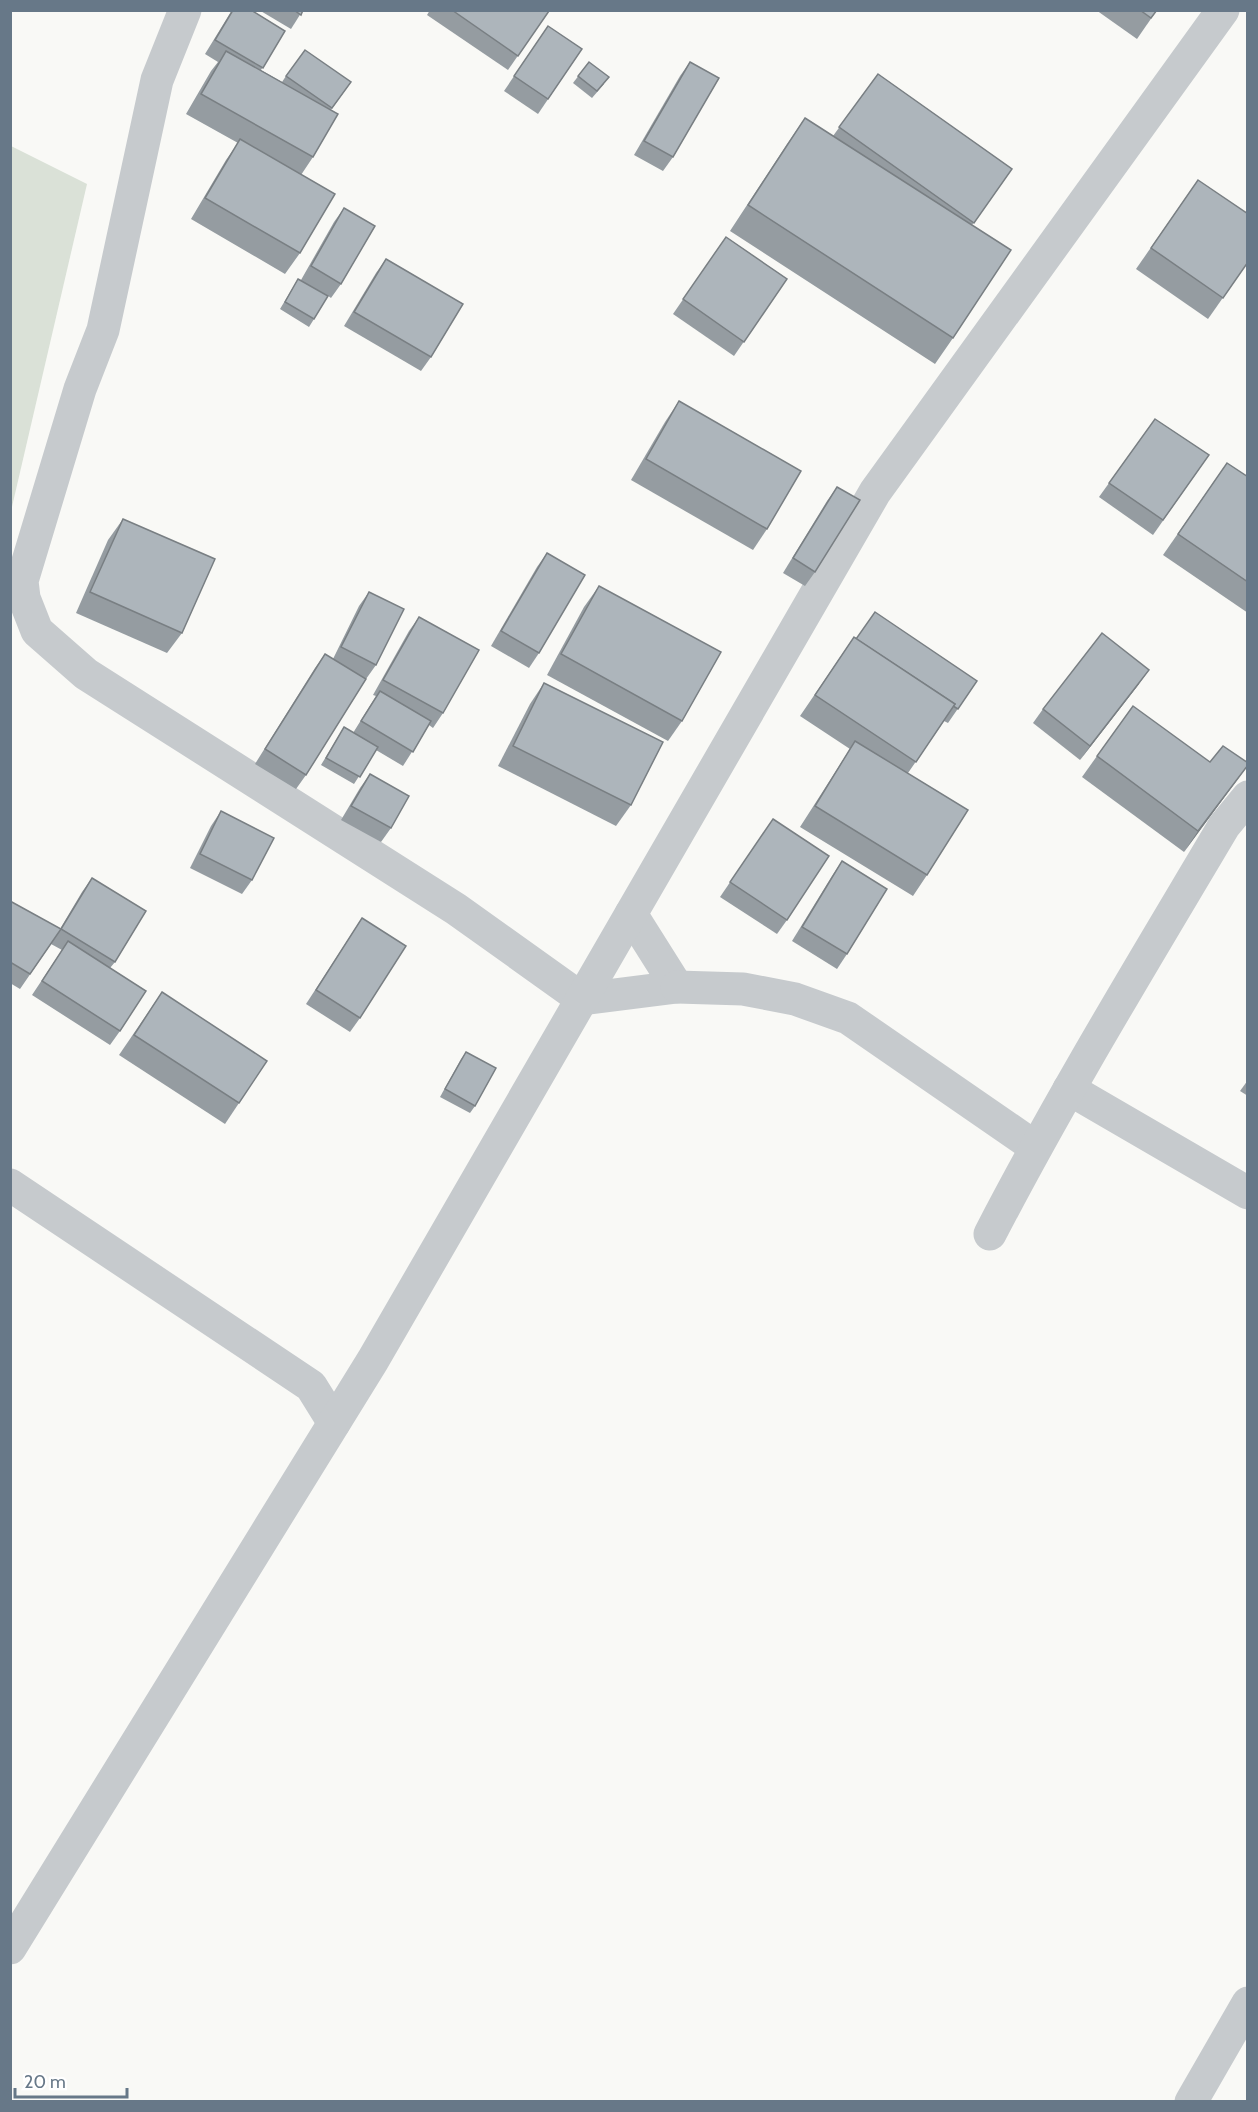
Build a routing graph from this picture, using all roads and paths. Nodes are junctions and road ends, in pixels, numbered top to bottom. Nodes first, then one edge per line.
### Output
1 (185, 10) edge
2 (1223, 10) edge
3 (17, 608) edge
4 (1248, 797) edge
5 (631, 914) junction
6 (677, 987) junction
7 (582, 999) junction
8 (1069, 1089) junction
9 (1035, 1147) junction
10 (10, 1185) edge
11 (1248, 1193) edge
12 (990, 1234) dead end
13 (373, 1360) junction
14 (311, 1386) junction
15 (334, 1423) junction
16 (10, 1948) edge
17 (1248, 2002) edge
18 (1191, 2102) edge

1 - 3 street
2 - 5 street
3 - 7 street
4 - 8 street
5 - 6 street
5 - 7 street
6 - 7 street
6 - 9 street
7 - 13 street
8 - 9 street
8 - 11 street
9 - 12 street
10 - 14 street
13 - 14 street
13 - 15 street
14 - 15 street
15 - 16 street
17 - 18 street

